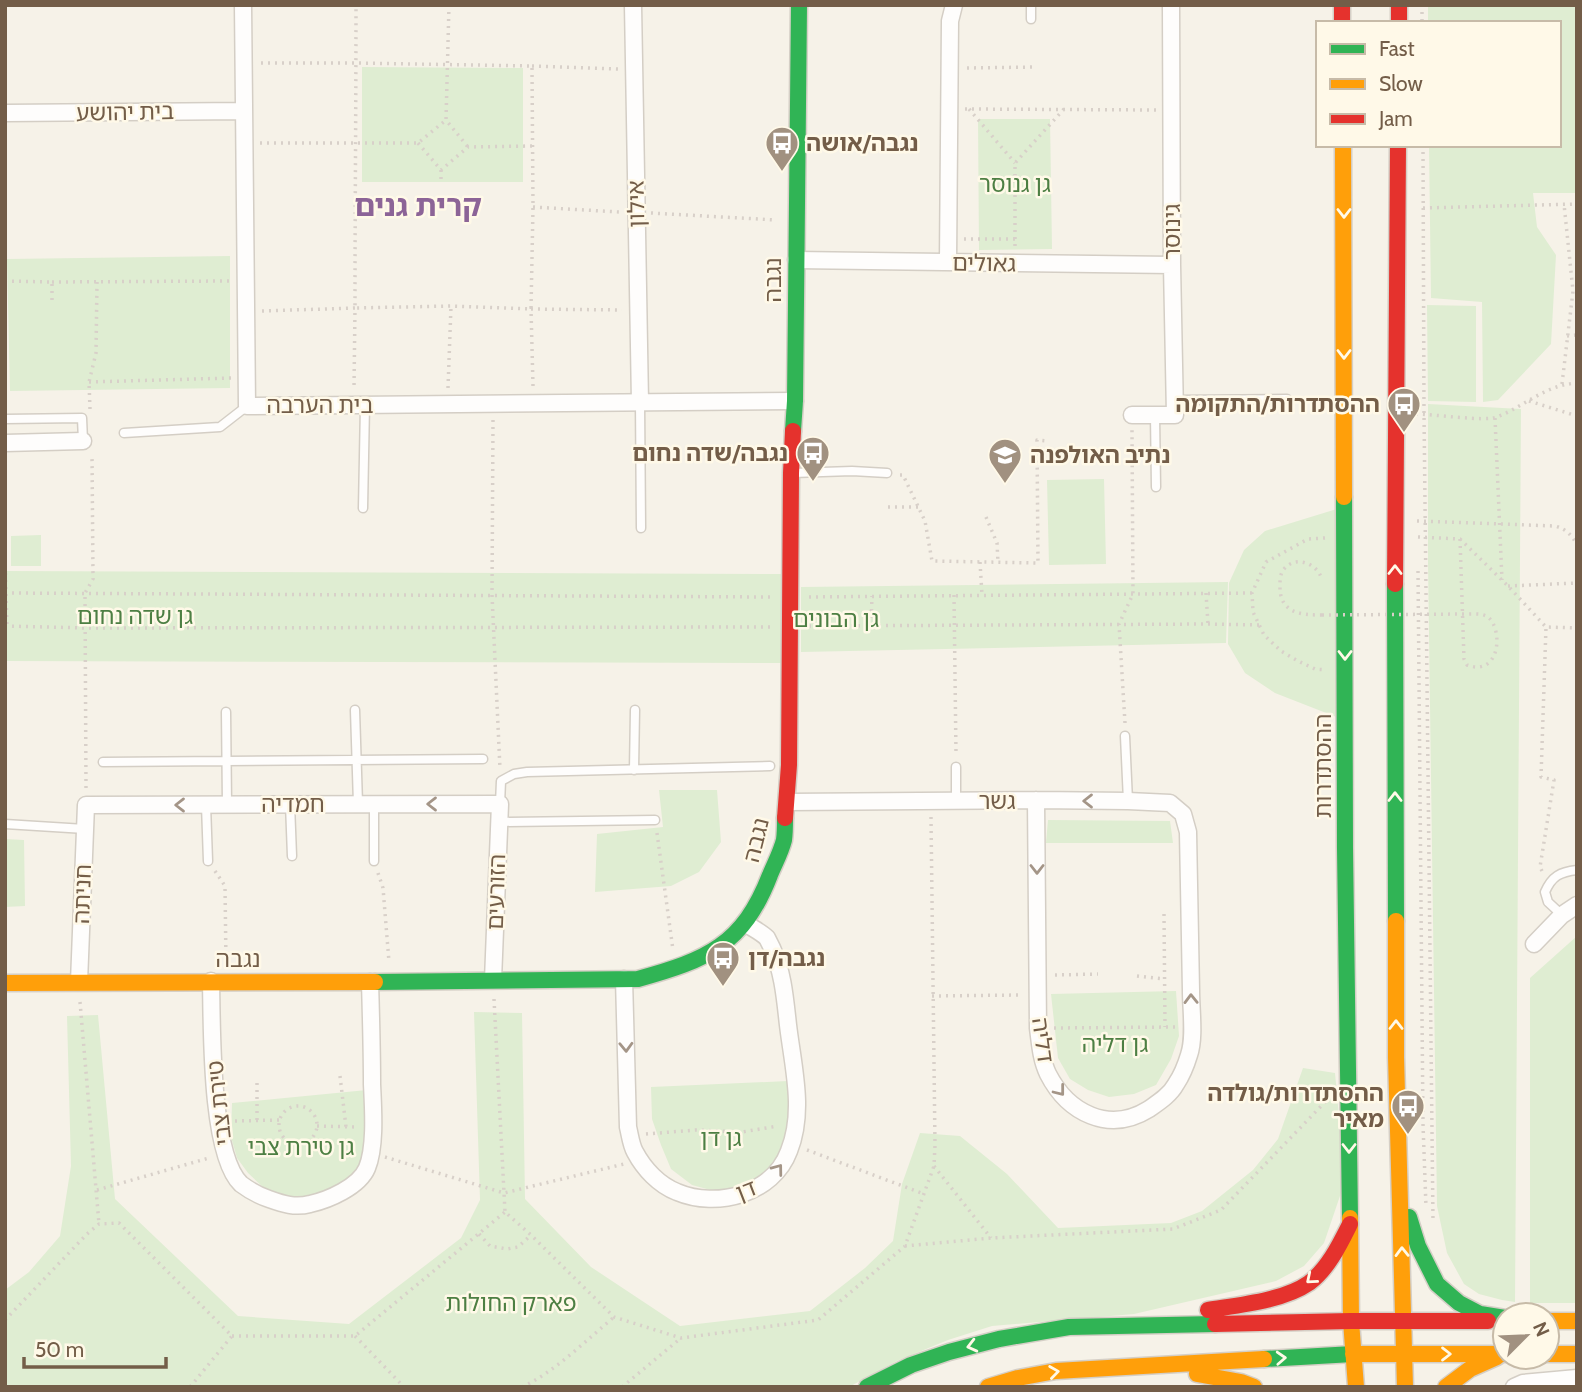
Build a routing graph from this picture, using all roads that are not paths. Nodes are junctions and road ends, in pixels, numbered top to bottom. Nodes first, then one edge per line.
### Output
1 (243, 5) edge
2 (633, 5) edge
3 (799, 5) edge
4 (954, 5) edge
5 (1031, 5) edge
6 (1171, 5) edge
7 (1031, 19) dead end
8 (244, 111) junction
9 (5, 113) edge
10 (1343, 147) edge
11 (1398, 147) edge
12 (796, 260) junction
13 (948, 262) junction
14 (1172, 265) junction
15 (1287, 399) dead end
16 (1175, 400) junction
17 (795, 401) junction
18 (640, 402) junction
19 (359, 405) junction
20 (247, 406) junction
21 (1132, 415) road end
22 (1155, 415) junction
23 (5, 419) edge
24 (124, 433) dead end
25 (5, 443) edge
26 (88, 448) joint
27 (791, 473) junction
28 (887, 473) road end
29 (1156, 488) dead end
30 (363, 509) dead end
31 (641, 528) dead end
32 (355, 710) dead end
33 (635, 710) dead end
34 (226, 712) dead end
35 (1125, 736) road end
36 (483, 759) dead end
37 (356, 760) junction
38 (226, 761) junction
39 (103, 762) dead end
40 (771, 766) dead end
41 (956, 767) road end
42 (634, 770) junction
43 (1036, 800) junction
44 (956, 801) junction
45 (1128, 801) junction
46 (788, 802) junction
47 (206, 804) junction
48 (227, 804) junction
49 (290, 804) junction
50 (366, 804) junction
51 (500, 804) junction
52 (86, 805) joint
53 (655, 820) road end
54 (499, 822) junction
55 (5, 824) edge
56 (85, 829) junction
57 (1188, 832) joint
58 (292, 856) dead end
59 (208, 861) road end
60 (374, 861) road end
61 (1577, 870) edge
62 (1577, 905) edge
63 (1562, 915) junction
64 (745, 923) junction
65 (1534, 944) dead end
66 (624, 979) junction
67 (493, 980) junction
68 (219, 981) junction
69 (79, 982) junction
70 (370, 982) junction
71 (5, 983) edge
72 (1401, 1191) junction
73 (1350, 1223) junction
74 (1491, 1316) edge
75 (1491, 1319) edge
76 (1350, 1321) junction
77 (1404, 1321) junction
78 (1136, 1325) junction
79 (1353, 1354) junction
80 (1404, 1354) junction
81 (1491, 1355) edge
82 (1491, 1360) edge
83 (1135, 1366) junction
84 (1577, 1378) edge
85 (867, 1387) edge
86 (988, 1387) edge
87 (1254, 1387) edge
88 (1356, 1387) edge
89 (1405, 1387) edge
90 (1446, 1387) edge
91 (1514, 1387) edge

1 - 8 street, בית הערבה
2 - 18 street, אילון
3 - 12 main road, נגבה
4 - 13 street
5 - 7 lane
6 - 14 street, גינוסר
8 - 9 street, בית יהושע
8 - 20 street, בית הערבה
10 -> 73 main road, ההסתדרות
72 -> 11 main road
12 - 13 street, גאולים
12 - 17 main road, נגבה
13 - 14 street, גאולים
14 - 16 street, גינוסר
15 - 16 lane
16 - 22 street
17 - 18 street, בית הערבה
17 - 27 main road, נגבה
18 - 19 street, בית הערבה
18 - 31 lane
19 - 20 street, בית הערבה
19 - 30 lane
20 - 24 lane
21 - 22 street
22 - 29 lane
23 - 26 lane
25 - 26 street
27 - 28 lane
27 - 46 main road, נגבה
32 - 37 lane
33 - 42 lane
34 - 38 lane
35 - 45 lane
36 - 37 lane
37 - 38 lane
37 - 50 lane
38 - 39 lane
38 - 48 lane
40 - 42 lane
41 - 44 lane
42 - 51 lane
43 - 44 street, גשר
45 -> 43 street, גשר
43 -> 57 street, דליה
44 - 46 street, גשר
45 - 57 street, גשר
46 - 64 main road, נגבה
47 - 48 street, חמדיה
47 -> 52 street, חמדיה
47 - 59 lane
48 - 49 street, חמדיה
49 - 50 street, חמדיה
49 - 58 lane
51 -> 50 street, חמדיה
50 - 60 lane
51 - 54 street, הזורעים
52 - 56 street, חניתה
53 - 54 lane
54 - 67 street, הזורעים
55 - 56 lane
56 - 69 street, חניתה
61 - 63 lane
62 - 63 street
63 - 65 street
64 - 66 main road, נגבה
66 -> 64 street, דן
66 - 67 main road, נגבה
67 - 70 main road, נגבה
68 - 69 main road, נגבה
68 - 70 main road, נגבה
68 - 70 street, טירת צבי
69 - 71 main road, נגבה
72 - 74 main road
77 -> 72 main road
73 - 76 main road, ההסתדרות
73 -> 78 main road
75 - 77 main road
76 - 77 main road
76 - 78 main road
76 - 79 main road, ההסתדרות
77 - 80 main road
78 -> 85 main road
79 - 80 main road
83 -> 79 main road
79 - 88 main road, ההסתדרות
80 -> 81 main road
80 - 89 main road
82 - 90 main road
86 -> 83 main road
83 - 87 main road
84 - 91 street

